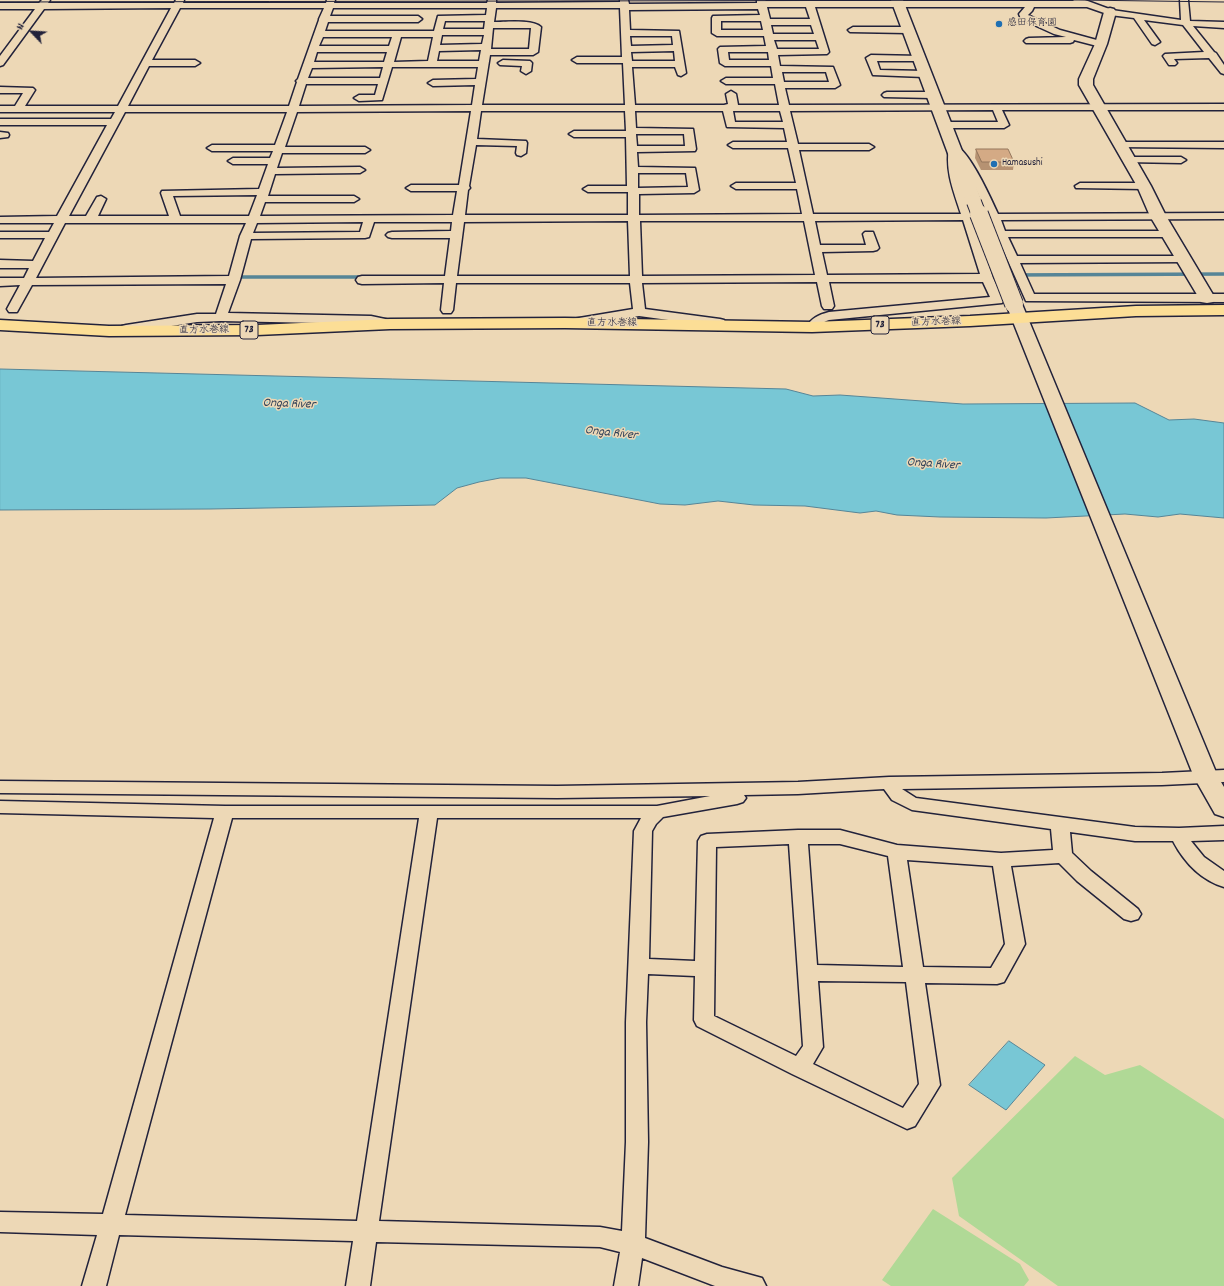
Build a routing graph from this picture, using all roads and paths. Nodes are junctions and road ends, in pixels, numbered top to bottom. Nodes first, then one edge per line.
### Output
1 (1077, 0) edge
2 (1184, 0) edge
3 (897, 2) edge
4 (44, 3) edge
5 (178, 3) edge
6 (329, 3) edge
7 (492, 3) edge
8 (624, 4) edge
9 (762, 4) edge
10 (810, 4) junction
11 (1030, 4) junction
12 (1087, 4) junction
13 (0, 6) edge
14 (223, 6) junction
15 (1110, 12) junction
16 (210, 14) dead end
17 (1138, 17) junction
18 (323, 19) junction
19 (418, 19) dead end
20 (766, 20) junction
21 (815, 22) junction
22 (1186, 23) junction
23 (489, 25) junction
24 (1224, 25) edge
25 (854, 30) dead end
26 (438, 33) junction
27 (626, 33) junction
28 (318, 34) junction
29 (397, 34) junction
30 (769, 35) junction
31 (820, 37) junction
32 (907, 37) junction
33 (1029, 40) dead end
34 (1095, 42) junction
35 (1155, 42) dead end
36 (435, 48) junction
37 (486, 48) junction
38 (626, 48) junction
39 (678, 48) junction
40 (393, 49) junction
41 (313, 50) junction
42 (773, 51) junction
43 (1224, 51) edge
44 (1210, 53) junction
45 (918, 58) junction
46 (582, 62) dead end
47 (627, 62) junction
48 (0, 63) edge
49 (145, 63) junction
50 (196, 63) dead end
51 (483, 63) junction
52 (1172, 64) dead end
53 (307, 65) junction
54 (388, 65) junction
55 (776, 66) junction
56 (1224, 70) edge
57 (526, 71) dead end
58 (433, 73) junction
59 (924, 74) junction
60 (301, 81) junction
61 (384, 81) junction
62 (726, 81) dead end
63 (480, 82) junction
64 (780, 83) junction
65 (0, 90) edge
66 (731, 94) dead end
67 (887, 95) dead end
68 (296, 98) junction
69 (311, 98) dead end
70 (349, 98) dead end
71 (934, 101) junction
72 (1224, 106) edge
73 (730, 107) junction
74 (996, 107) junction
75 (1099, 107) junction
76 (428, 108) junction
77 (476, 108) junction
78 (528, 108) junction
79 (629, 108) junction
80 (785, 108) junction
81 (0, 109) edge
82 (18, 109) junction
83 (47, 109) junction
84 (120, 109) junction
85 (292, 109) junction
86 (527, 121) dead end
87 (0, 122) edge
88 (39, 122) junction
89 (114, 122) junction
90 (789, 125) junction
91 (944, 125) junction
92 (631, 132) junction
93 (574, 134) dead end
94 (471, 142) junction
95 (733, 145) dead end
96 (1121, 145) junction
97 (1224, 145) edge
98 (794, 146) junction
99 (869, 147) dead end
100 (212, 148) dead end
101 (954, 148) junction
102 (278, 149) junction
103 (632, 149) junction
104 (365, 150) dead end
105 (521, 153) dead end
106 (1129, 160) junction
107 (1181, 160) dead end
108 (233, 161) dead end
109 (272, 166) junction
110 (360, 170) dead end
111 (632, 170) junction
112 (736, 186) dead end
113 (802, 186) junction
114 (1080, 186) dead end
115 (1144, 186) junction
116 (411, 188) dead end
117 (464, 188) junction
118 (588, 189) dead end
119 (633, 190) junction
120 (262, 196) junction
121 (101, 199) dead end
122 (1224, 216) edge
123 (1159, 218) junction
124 (176, 219) junction
125 (350, 219) junction
126 (810, 219) junction
127 (967, 219) junction
128 (994, 219) junction
129 (0, 220) edge
130 (90, 220) junction
131 (368, 220) junction
132 (459, 220) junction
133 (634, 220) junction
134 (60, 221) junction
135 (252, 221) junction
136 (456, 234) junction
137 (869, 234) dead end
138 (1001, 234) junction
139 (1169, 234) junction
140 (0, 235) edge
141 (392, 235) dead end
142 (52, 236) junction
143 (246, 236) junction
144 (816, 249) junction
145 (1013, 260) junction
146 (0, 264) edge
147 (37, 264) junction
148 (1191, 269) junction
149 (986, 276) junction
150 (636, 277) junction
151 (822, 277) junction
152 (234, 278) junction
153 (451, 278) junction
154 (29, 279) junction
155 (362, 280) dead end
156 (0, 282) edge
157 (1207, 298) junction
158 (1224, 298) edge
159 (828, 306) dead end
160 (13, 310) dead end
161 (447, 310) dead end
162 (1224, 310) edge
163 (639, 312) junction
164 (1019, 316) junction
165 (221, 317) junction
166 (565, 323) junction
167 (390, 324) junction
168 (0, 325) edge
169 (741, 326) junction
170 (812, 327) junction
171 (109, 331) junction
172 (1209, 770) edge
173 (889, 783) junction
174 (0, 787) edge
175 (798, 788) junction
176 (1221, 804) edge
177 (0, 807) edge
178 (225, 812) junction
179 (429, 812) junction
180 (657, 812) junction
181 (1060, 824) junction
182 (1224, 833) edge
183 (1179, 835) junction
184 (798, 837) junction
185 (897, 852) junction
186 (1063, 856) junction
187 (1001, 860) junction
188 (1224, 880) edge
189 (1131, 914) dead end
190 (639, 966) junction
191 (704, 969) junction
192 (808, 973) junction
193 (914, 974) junction
194 (799, 1068) junction
195 (0, 1222) edge
196 (111, 1225) junction
197 (366, 1231) junction
198 (633, 1244) junction
199 (94, 1286) edge
200 (358, 1286) edge
201 (626, 1286) edge
202 (754, 1286) edge

1 - 12 street
2 - 22 street
3 - 10 street
3 - 11 street
3 - 32 street
4 - 5 street
4 - 13 street
4 - 48 street
5 - 14 street
5 - 49 street
6 - 7 street
6 - 14 street
6 - 18 street
7 - 8 street
7 - 23 street
8 - 9 street
8 - 27 street
9 - 10 street
9 - 20 street
10 - 21 street
11 - 12 street
11 - 34 street
12 - 15 street
14 - 16 street
15 - 17 street
15 - 34 street
17 - 22 street
17 - 35 street
18 - 19 street
18 - 28 street
20 - 21 street
20 - 30 street
20 - 30 street
21 - 31 street
22 - 24 street
22 - 44 street
23 - 26 street
23 - 26 street
23 - 37 street
23 - 37 street
25 - 32 street
26 - 29 street
26 - 36 street
27 - 38 street
27 - 39 street
28 - 29 street
28 - 41 street
29 - 40 street
30 - 31 street
30 - 42 street
31 - 42 street
32 - 45 street
33 - 34 street
34 - 75 street
36 - 37 street
36 - 58 street
37 - 51 street
38 - 39 street
38 - 47 street
39 - 47 street
40 - 41 street
40 - 54 street
41 - 53 street
42 - 55 street
42 - 55 street
43 - 44 street
44 - 52 street
44 - 56 street
45 - 59 street
45 - 59 street
46 - 47 street
47 - 79 street
49 - 50 street
49 - 84 street
51 - 57 street
51 - 58 street
51 - 63 street
53 - 54 street
53 - 60 street
54 - 58 street
54 - 61 street
55 - 64 street
55 - 64 street
58 - 63 street
58 - 76 street
59 - 71 street
60 - 61 street
60 - 68 street
61 - 70 street
62 - 64 street
63 - 77 street
64 - 80 street
65 - 82 street
66 - 73 street
67 - 71 street
68 - 69 street
68 - 85 street
71 - 74 street
71 - 80 street
71 - 91 street
72 - 75 street
73 - 79 street
73 - 80 street
73 - 90 street
74 - 75 street
74 - 91 street
75 - 96 street
76 - 77 street
76 - 85 street
77 - 78 street
77 - 94 street
78 - 79 street
78 - 86 street
79 - 92 street
80 - 90 street
81 - 82 street
82 - 83 street
83 - 84 street
83 - 88 street
84 - 85 street
84 - 89 street
85 - 102 street
87 - 88 street
88 - 89 street
89 - 134 street
90 - 98 street
91 - 101 street
92 - 93 street
92 - 103 street
92 - 103 street
94 - 105 street
94 - 117 street
95 - 98 street
96 - 97 street
96 - 106 street
98 - 99 street
98 - 113 street
100 - 102 street
101 - 127 street
101 - 128 street
101 - 164 street, bridge
102 - 104 street
102 - 109 street
103 - 111 street
106 - 107 street
106 - 115 street
108 - 109 street
109 - 110 street
109 - 120 street
111 - 119 street
111 - 119 street
112 - 113 street
113 - 126 street
114 - 115 street
115 - 123 street
116 - 117 street
117 - 132 street
118 - 119 street
119 - 133 street
120 - 124 street
120 - 125 street
120 - 135 street
121 - 130 street
122 - 123 street
123 - 128 street
123 - 139 street
124 - 130 street
124 - 135 street
125 - 131 street
125 - 135 street
126 - 127 street
126 - 133 street
126 - 144 street
127 - 149 street
128 - 138 street
129 - 134 street
130 - 134 street
131 - 132 street
131 - 143 street
132 - 133 street
132 - 136 street
133 - 150 street
134 - 142 street
135 - 143 street
136 - 141 street
136 - 153 street
137 - 144 street
138 - 139 street
138 - 145 street
139 - 148 street
140 - 142 street
142 - 147 street
143 - 152 street
144 - 151 street
145 - 148 street
145 - 157 street
146 - 147 street
147 - 154 street
148 - 157 street
149 - 151 street
149 - 170 street
150 - 151 street
150 - 153 street
150 - 163 street
151 - 159 street
152 - 154 street
152 - 165 street
153 - 155 street
153 - 161 street
154 - 156 street
154 - 160 street
157 - 158 street
162 - 164 main road, 直方水巻線 / 73
163 - 166 street
163 - 169 street
164 - 170 main road, 直方水巻線 / 73
164 - 172 street
165 - 167 street
165 - 171 street
166 - 167 main road, 直方水巻線 / 73
166 - 169 main road, 直方水巻線 / 73
167 - 171 main road, 直方水巻線 / 73
168 - 171 main road, 直方水巻線 / 73
169 - 170 main road, 直方水巻線 / 73
172 - 173 street
172 - 176 street
173 - 175 street
173 - 181 street
174 - 175 street
175 - 180 street
177 - 178 street
178 - 179 street
178 - 196 street
179 - 180 street
179 - 197 street
180 - 190 street
181 - 183 street
181 - 186 street
182 - 183 street
183 - 188 street
184 - 185 street
184 - 191 street
184 - 192 street
185 - 187 street
185 - 193 street
186 - 187 street
186 - 189 street
187 - 193 street
190 - 191 street
190 - 198 street
191 - 194 street
192 - 193 street
192 - 194 street
193 - 194 street
195 - 196 street
196 - 197 street
196 - 199 street
197 - 198 street
197 - 200 street
198 - 201 street
198 - 202 street

